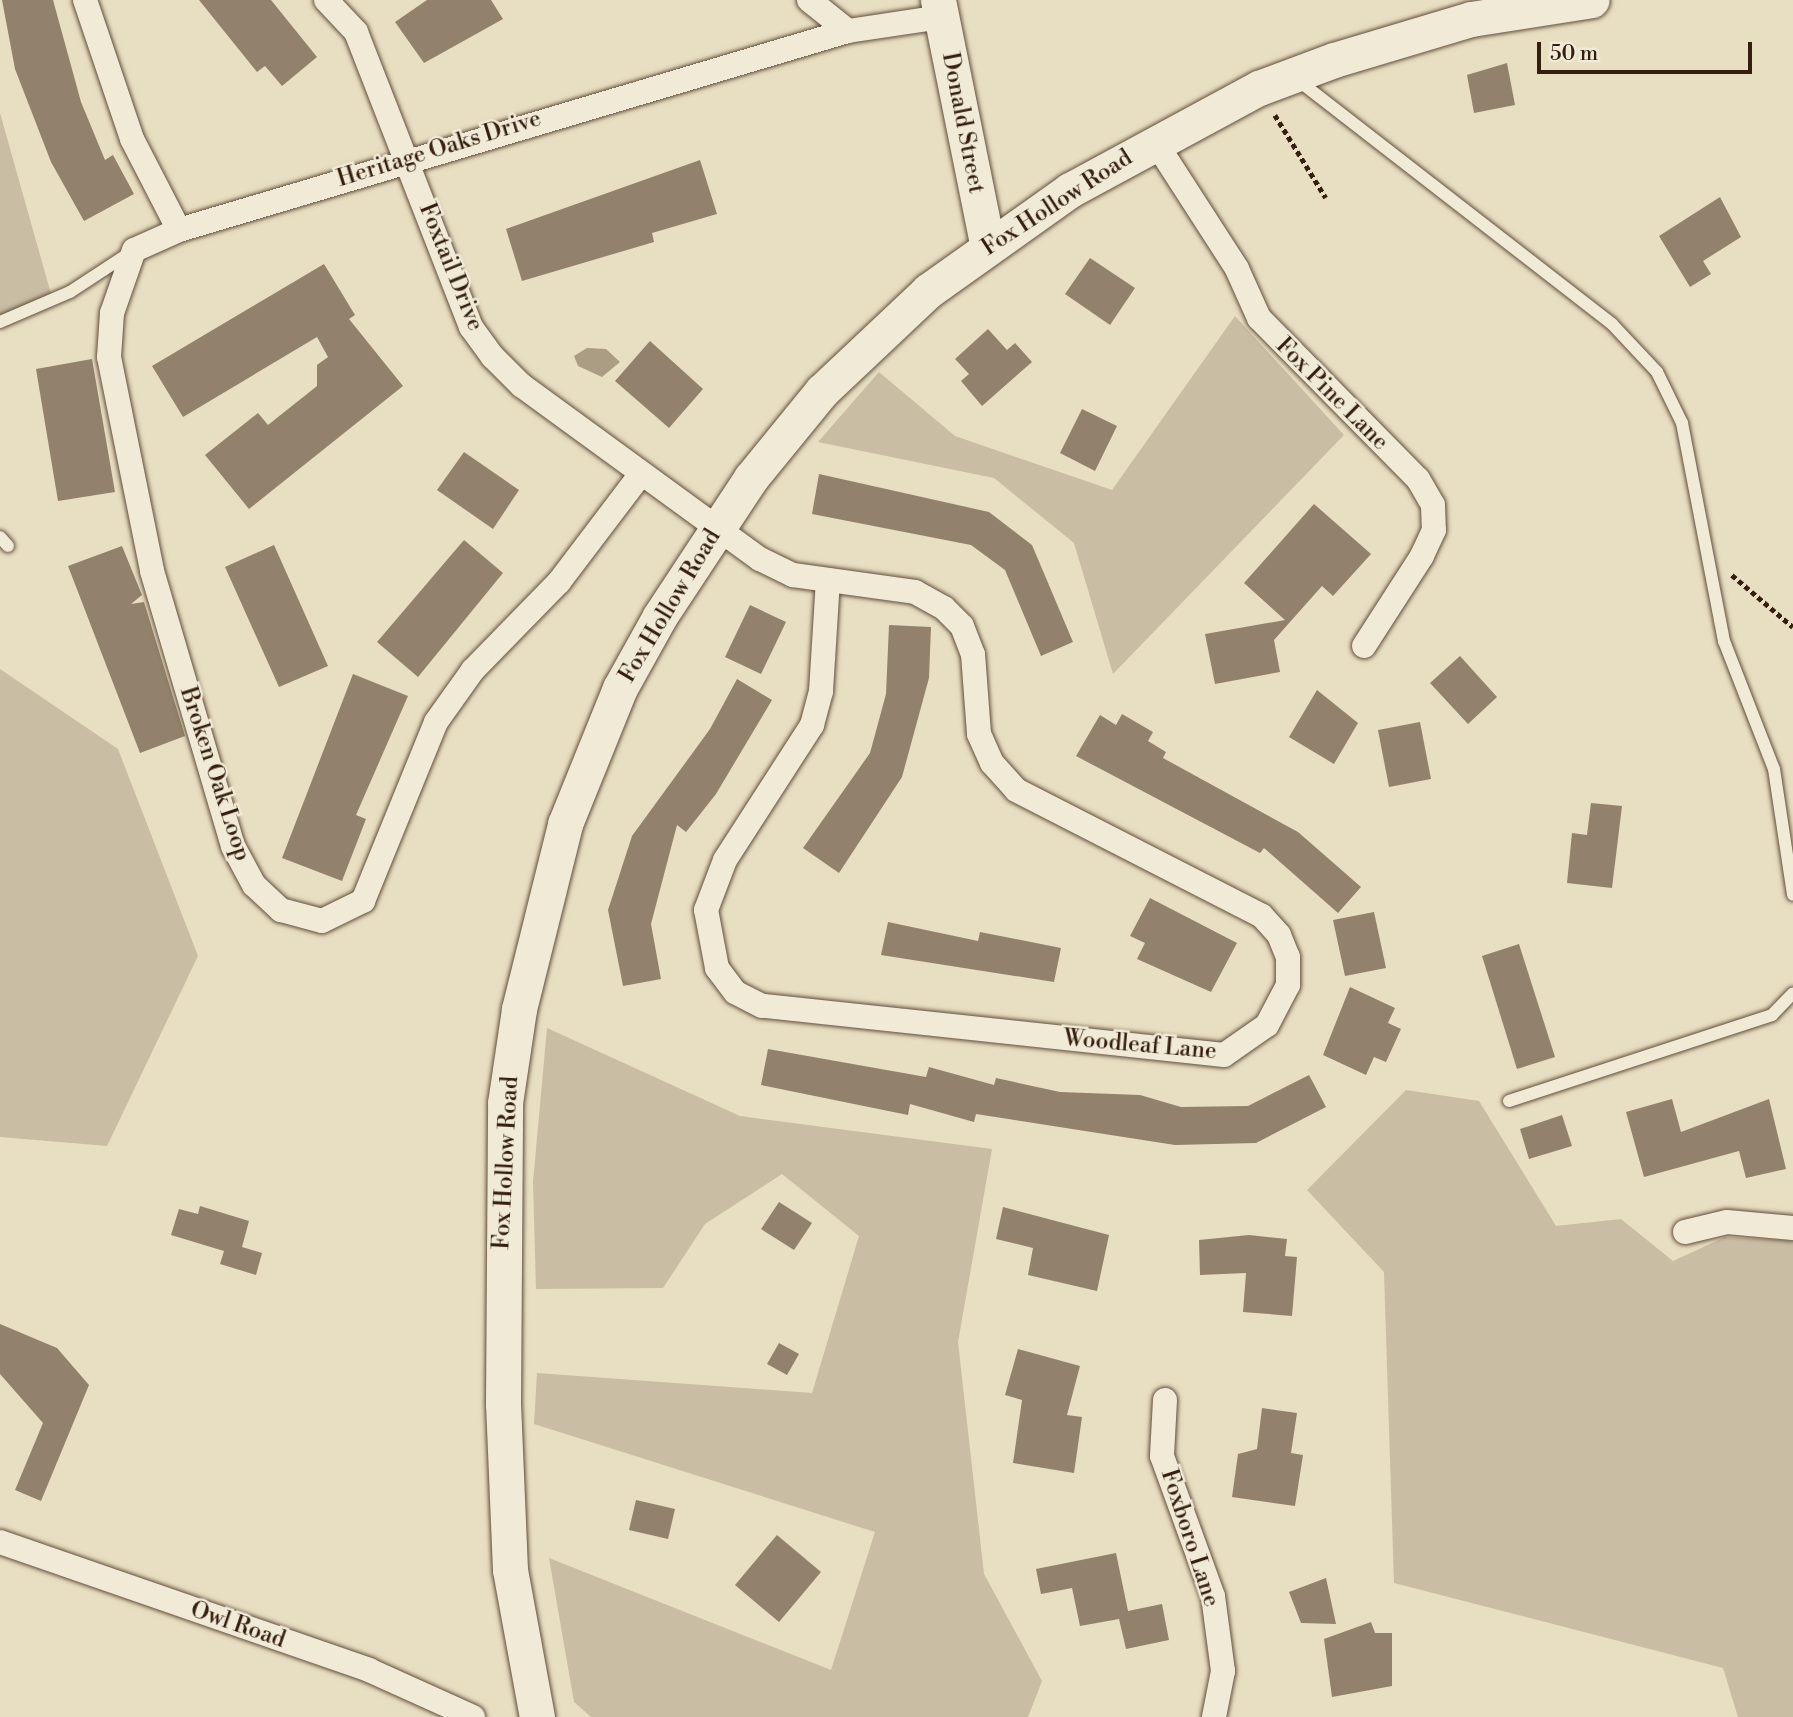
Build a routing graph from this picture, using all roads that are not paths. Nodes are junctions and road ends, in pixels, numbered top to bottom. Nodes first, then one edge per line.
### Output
1 (85, 0) edge
2 (326, 0) edge
3 (808, 0) edge
4 (1592, 0) edge
5 (1509, 6) edge
6 (940, 8) edge
7 (848, 31) junction
8 (1292, 76) junction
9 (1154, 140) junction
10 (407, 158) junction
11 (179, 230) junction
12 (988, 247) junction
13 (134, 250) junction
14 (0, 322) edge
15 (641, 474) junction
16 (717, 526) junction
17 (828, 580) junction
18 (1364, 646) dead end
19 (1793, 895) edge
20 (1793, 993) edge
21 (1509, 1101) dead end
22 (1793, 1228) edge
23 (1685, 1232) dead end
24 (1165, 1400) dead end
25 (0, 1542) edge
26 (473, 1717) edge
27 (537, 1717) edge
28 (1214, 1717) edge

1 - 11 street
2 - 10 street, Foxtail Drive
3 - 7 street
4 - 5 main road, Fox Hollow Road
5 - 8 main road, Fox Hollow Road
6 - 7 street, Heritage Oaks Drive
6 - 12 main road, Donald Street
7 - 10 street, Heritage Oaks Drive
8 - 9 main road, Fox Hollow Road
8 - 19 lane
9 - 12 main road, Fox Hollow Road
9 - 18 street, Fox Pine Lane
10 - 11 street, Heritage Oaks Drive
10 - 15 street, Foxtail Drive
11 - 13 street
12 - 16 main road, Fox Hollow Road
13 - 14 lane
13 - 15 street, Broken Oak Loop
15 - 16 street, Foxtail Drive
16 - 17 street, Woodleaf Lane
16 - 27 main road, Fox Hollow Road
17 - 17 street, Woodleaf Lane
20 - 21 lane
22 - 23 street
24 - 28 street, Foxboro Lane
25 - 26 street, Owl Road

